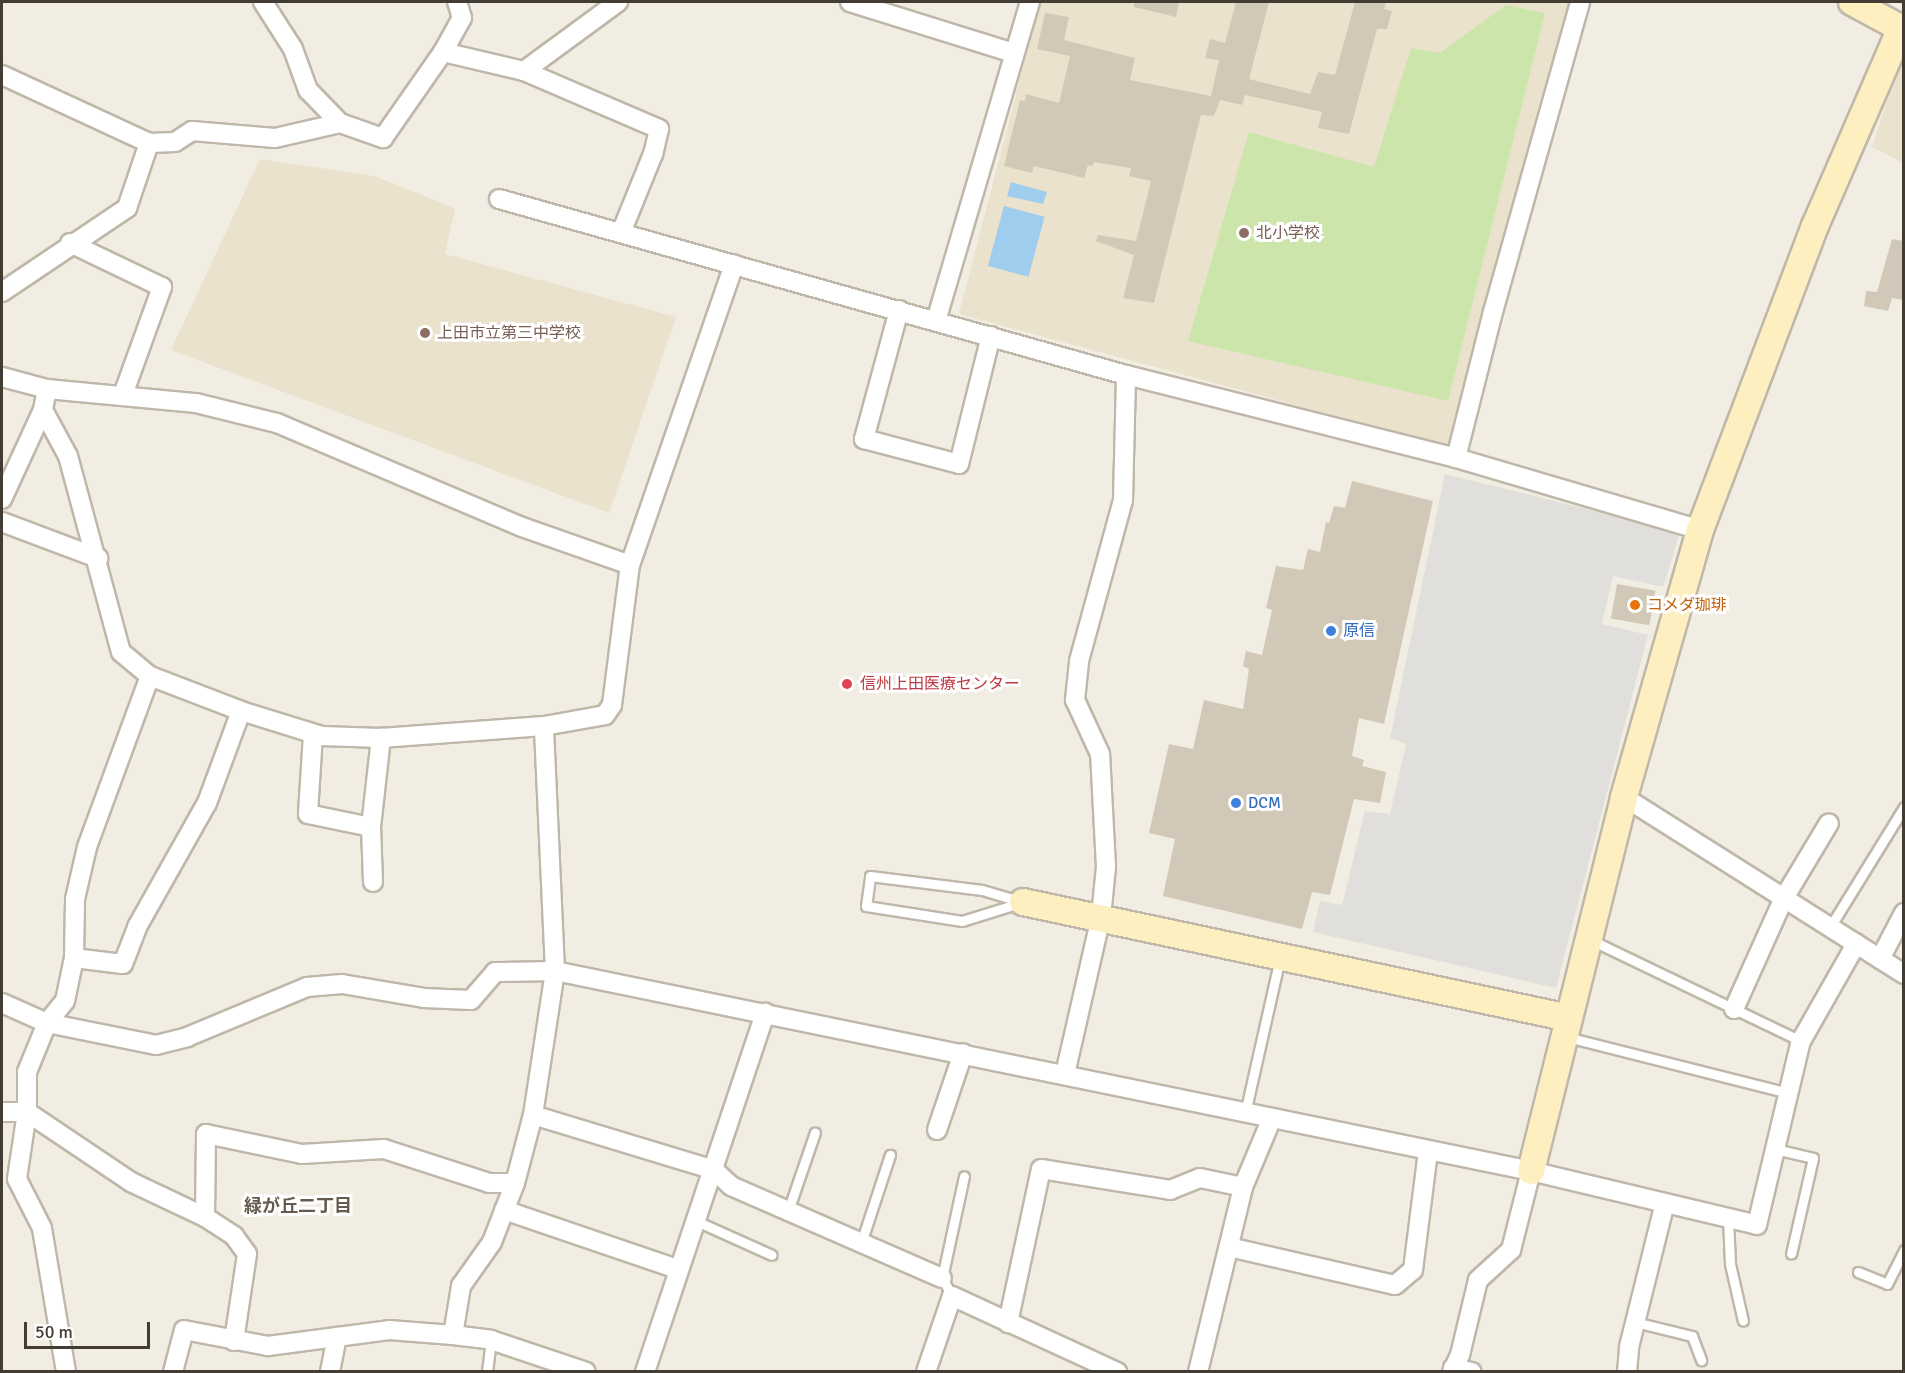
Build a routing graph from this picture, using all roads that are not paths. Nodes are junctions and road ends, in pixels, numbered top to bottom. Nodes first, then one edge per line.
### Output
1 (263, 2) edge
2 (457, 2) edge
3 (618, 2) edge
4 (850, 2) edge
5 (1030, 2) edge
6 (1580, 2) edge
7 (1852, 2) edge
8 (1902, 29) edge
9 (443, 52) junction
10 (1014, 53) junction
11 (524, 71) junction
12 (2, 75) edge
13 (340, 123) junction
14 (149, 143) junction
15 (499, 199) dead end
16 (621, 233) junction
17 (70, 243) junction
18 (734, 265) junction
19 (2, 292) edge
20 (899, 310) junction
21 (936, 321) junction
22 (991, 336) junction
23 (1126, 375) junction
24 (2, 377) edge
25 (47, 389) junction
26 (123, 395) junction
27 (43, 410) junction
28 (1456, 458) junction
29 (2, 499) edge
30 (2, 522) edge
31 (1700, 530) junction
32 (98, 558) junction
33 (630, 565) junction
34 (150, 676) junction
35 (241, 711) junction
36 (544, 726) junction
37 (313, 734) junction
38 (381, 738) junction
39 (1624, 797) junction
40 (1904, 807) edge
41 (1829, 823) dead end
42 (371, 827) junction
43 (373, 882) dead end
44 (1784, 898) junction
45 (1023, 902) junction
46 (1904, 913) edge
47 (1101, 917) junction
48 (1830, 927) junction
49 (1589, 939) junction
50 (1856, 944) junction
51 (1280, 956) junction
52 (74, 957) junction
53 (1880, 959) junction
54 (555, 971) junction
55 (1904, 974) edge
56 (2, 1003) edge
57 (1734, 1009) junction
58 (765, 1013) junction
59 (47, 1023) junction
60 (1567, 1027) junction
61 (1801, 1041) junction
62 (963, 1053) junction
63 (1065, 1074) junction
64 (1788, 1093) junction
65 (2, 1112) edge
66 (27, 1112) junction
67 (1245, 1113) junction
68 (533, 1115) junction
69 (1272, 1118) junction
70 (937, 1130) dead end
71 (815, 1132) dead end
72 (1775, 1149) junction
73 (1428, 1152) junction
74 (890, 1155) dead end
75 (714, 1170) junction
76 (1532, 1171) junction
77 (964, 1176) dead end
78 (515, 1183) junction
79 (1243, 1187) junction
80 (1665, 1203) junction
81 (504, 1210) junction
82 (788, 1211) junction
83 (205, 1217) junction
84 (1728, 1218) junction
85 (694, 1220) junction
86 (861, 1243) junction
87 (1229, 1247) junction
88 (1904, 1250) edge
89 (1791, 1254) dead end
90 (772, 1255) dead end
91 (677, 1269) junction
92 (1858, 1272) dead end
93 (942, 1278) junction
94 (952, 1296) junction
95 (1743, 1321) dead end
96 (1635, 1322) junction
97 (1008, 1323) junction
98 (453, 1335) junction
99 (337, 1337) junction
100 (491, 1340) junction
101 (234, 1341) junction
102 (1701, 1360) dead end
103 (1452, 1370) edge
104 (66, 1371) edge
105 (173, 1371) edge
106 (330, 1371) edge
107 (487, 1371) edge
108 (586, 1371) edge
109 (645, 1371) edge
110 (926, 1371) edge
111 (1117, 1371) edge
112 (1198, 1371) edge
113 (1473, 1371) edge
114 (1627, 1371) edge

1 - 13 street
2 - 9 street
3 - 11 street
4 - 10 street
5 - 10 street
6 - 28 street
7 - 8 street
8 - 31 street
9 - 11 street
9 - 13 street
10 - 21 street
11 - 16 street
12 - 14 street
13 - 14 street
14 - 17 street
15 - 16 street
16 - 18 street
17 - 19 street
17 - 26 street
18 - 20 street
18 - 33 street
20 - 21 street
20 - 22 street
21 - 22 street
22 - 23 street
23 - 28 street
23 - 47 street
24 - 25 street
25 - 26 street
25 - 27 street
26 - 33 street
27 - 29 street
27 - 32 street
28 - 31 street
30 - 32 street
31 - 39 street
32 - 34 street
33 - 36 street
34 - 35 street
34 - 52 street
35 - 37 street
35 - 52 street
36 - 38 street
36 - 54 street
37 - 38 street
37 - 42 street
38 - 42 street
39 - 44 street
39 - 49 street
40 - 48 lane
41 - 44 street
42 - 43 street
44 - 48 street
44 - 57 street
45 - 45 lane
45 - 47 street
46 - 53 street
47 - 51 street
47 - 63 street
48 - 50 street
49 - 57 lane
49 - 60 street
50 - 53 street
50 - 61 street
51 - 60 street
51 - 67 lane
52 - 59 street
53 - 55 street
54 - 58 street
54 - 59 street
54 - 68 street
56 - 59 street
57 - 61 lane
58 - 62 street
58 - 75 street
59 - 66 street
60 - 64 lane
60 - 76 street
61 - 64 street
62 - 63 street
62 - 70 street
63 - 67 street
64 - 72 street
65 - 66 street
66 - 83 street
66 - 104 street
67 - 69 street
68 - 75 street
68 - 78 street
69 - 73 street
69 - 79 street
71 - 82 lane
72 - 84 street
72 - 89 lane
73 - 76 street
73 - 87 street
74 - 86 lane
75 - 82 street
75 - 85 street
76 - 80 street
76 - 103 street
77 - 93 lane
78 - 81 street
78 - 83 street
79 - 87 street
79 - 97 street
80 - 84 street
80 - 96 street
81 - 91 street
81 - 98 street
82 - 86 street
83 - 101 street
84 - 95 lane
85 - 90 lane
85 - 91 street
86 - 93 street
87 - 112 street
88 - 92 lane
91 - 109 street
93 - 94 lane
94 - 97 street
94 - 110 street
96 - 102 lane
96 - 114 street
97 - 111 street
98 - 99 street
98 - 100 street
99 - 101 street
99 - 106 street
100 - 107 lane
100 - 108 street
101 - 105 street
103 - 113 street

